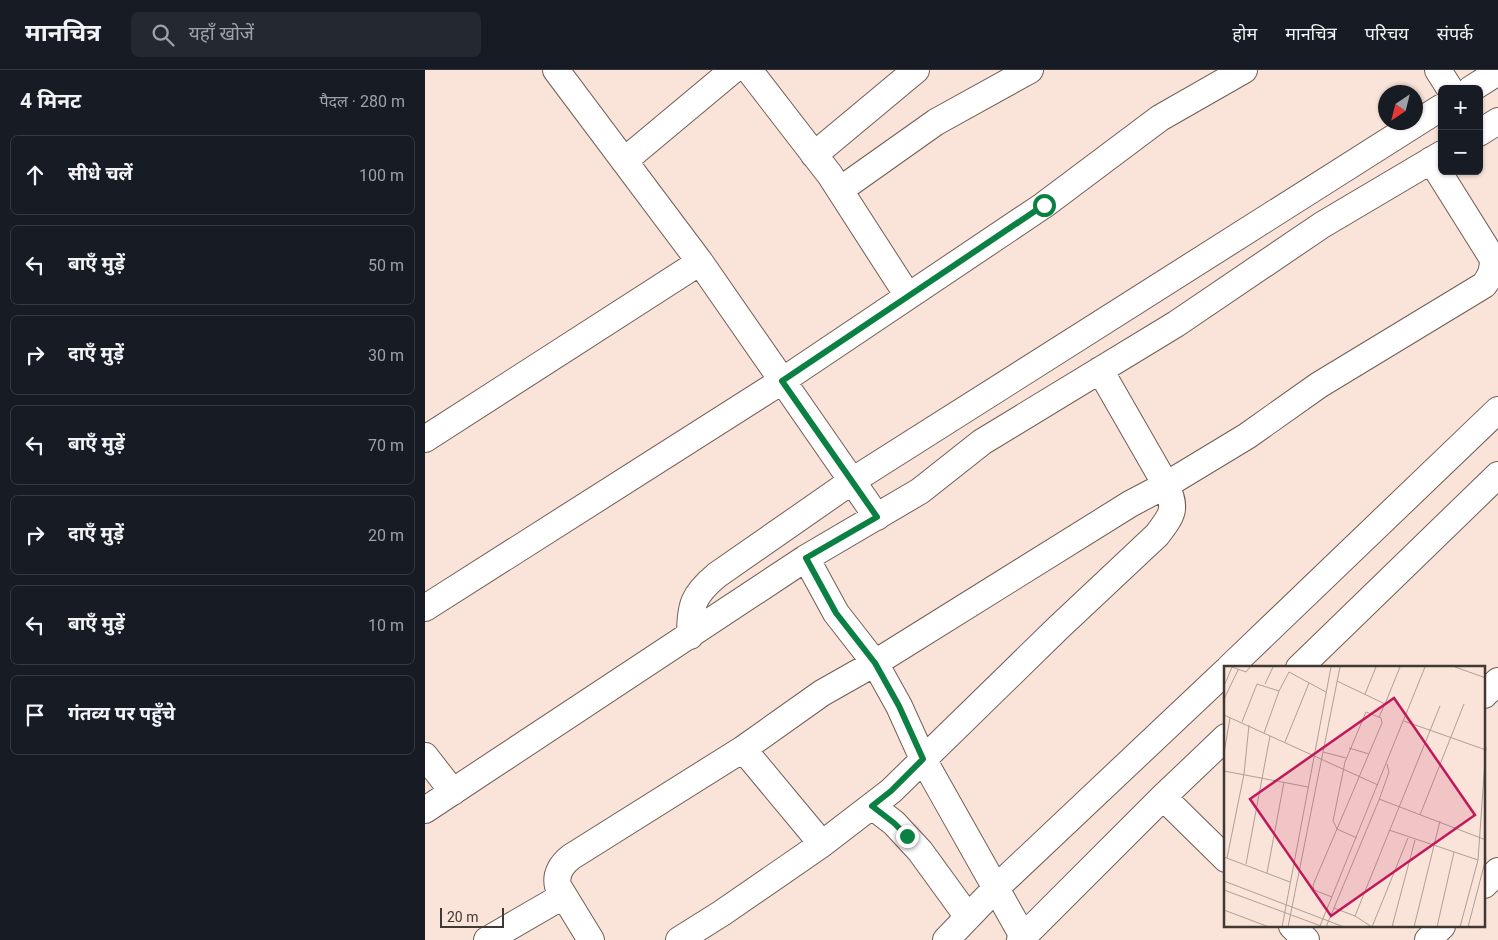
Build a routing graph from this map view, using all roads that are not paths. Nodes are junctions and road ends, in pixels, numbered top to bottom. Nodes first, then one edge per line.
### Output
1 (556, 70) edge
2 (733, 70) edge
3 (749, 70) edge
4 (916, 70) edge
5 (1030, 70) edge
6 (1244, 70) edge
7 (1437, 70) edge
8 (1498, 72) edge
9 (1447, 85) edge
10 (1477, 85) edge
11 (1438, 110) edge
12 (1498, 122) edge
13 (1483, 131) edge
14 (814, 155) junction
15 (1436, 157) edge
16 (624, 161) junction
17 (840, 190) junction
18 (700, 262) junction
19 (908, 296) junction
20 (1099, 370) junction
21 (782, 381) junction
22 (1498, 410) edge
23 (425, 439) edge
24 (1498, 475) edge
25 (852, 481) junction
26 (1167, 485) junction
27 (877, 517) junction
28 (806, 558) junction
29 (425, 608) edge
30 (690, 636) junction
31 (875, 663) junction
32 (1231, 666) edge
33 (1301, 666) edge
34 (1224, 672) edge
35 (1498, 681) edge
36 (1485, 693) edge
37 (1224, 738) edge
38 (743, 749) junction
39 (425, 756) edge
40 (923, 759) junction
41 (453, 792) junction
42 (1163, 797) junction
43 (872, 806) junction
44 (425, 810) edge
45 (822, 844) junction
46 (1224, 858) edge
47 (1498, 871) edge
48 (1485, 884) edge
49 (996, 888) junction
50 (563, 896) junction
51 (969, 917) junction
52 (1294, 928) edge
53 (1440, 928) edge
54 (1023, 939) edge
55 (486, 940) edge
56 (591, 940) edge
57 (679, 940) edge
58 (946, 940) edge
59 (1306, 940) edge
60 (1428, 940) edge

1 - 16 street
2 - 16 street
3 - 14 street
4 - 14 street
5 - 17 street
6 - 19 street
7 - 9 street
8 - 10 street
11 - 25 street
12 - 13 street
14 - 17 street
15 - 20 street
15 - 26 street
16 - 18 street
17 - 19 street
18 - 21 street
18 - 23 street
19 - 21 street
20 - 26 street
20 - 27 street
21 - 25 street
21 - 29 street
22 - 32 street
24 - 33 street
25 - 27 street
25 - 30 street
26 - 31 street
26 - 40 street
27 - 28 street
28 - 30 street
28 - 31 street
30 - 41 street
31 - 38 street
31 - 40 street
34 - 49 street
35 - 36 street
37 - 42 street
38 - 45 street
38 - 50 street
39 - 41 street
40 - 43 street
40 - 49 street
41 - 44 street
42 - 46 street
42 - 54 street
43 - 45 street
43 - 51 street
45 - 57 street
47 - 48 street
49 - 51 street
49 - 54 street
50 - 55 street
50 - 56 street
51 - 58 street
52 - 59 street
53 - 60 street

